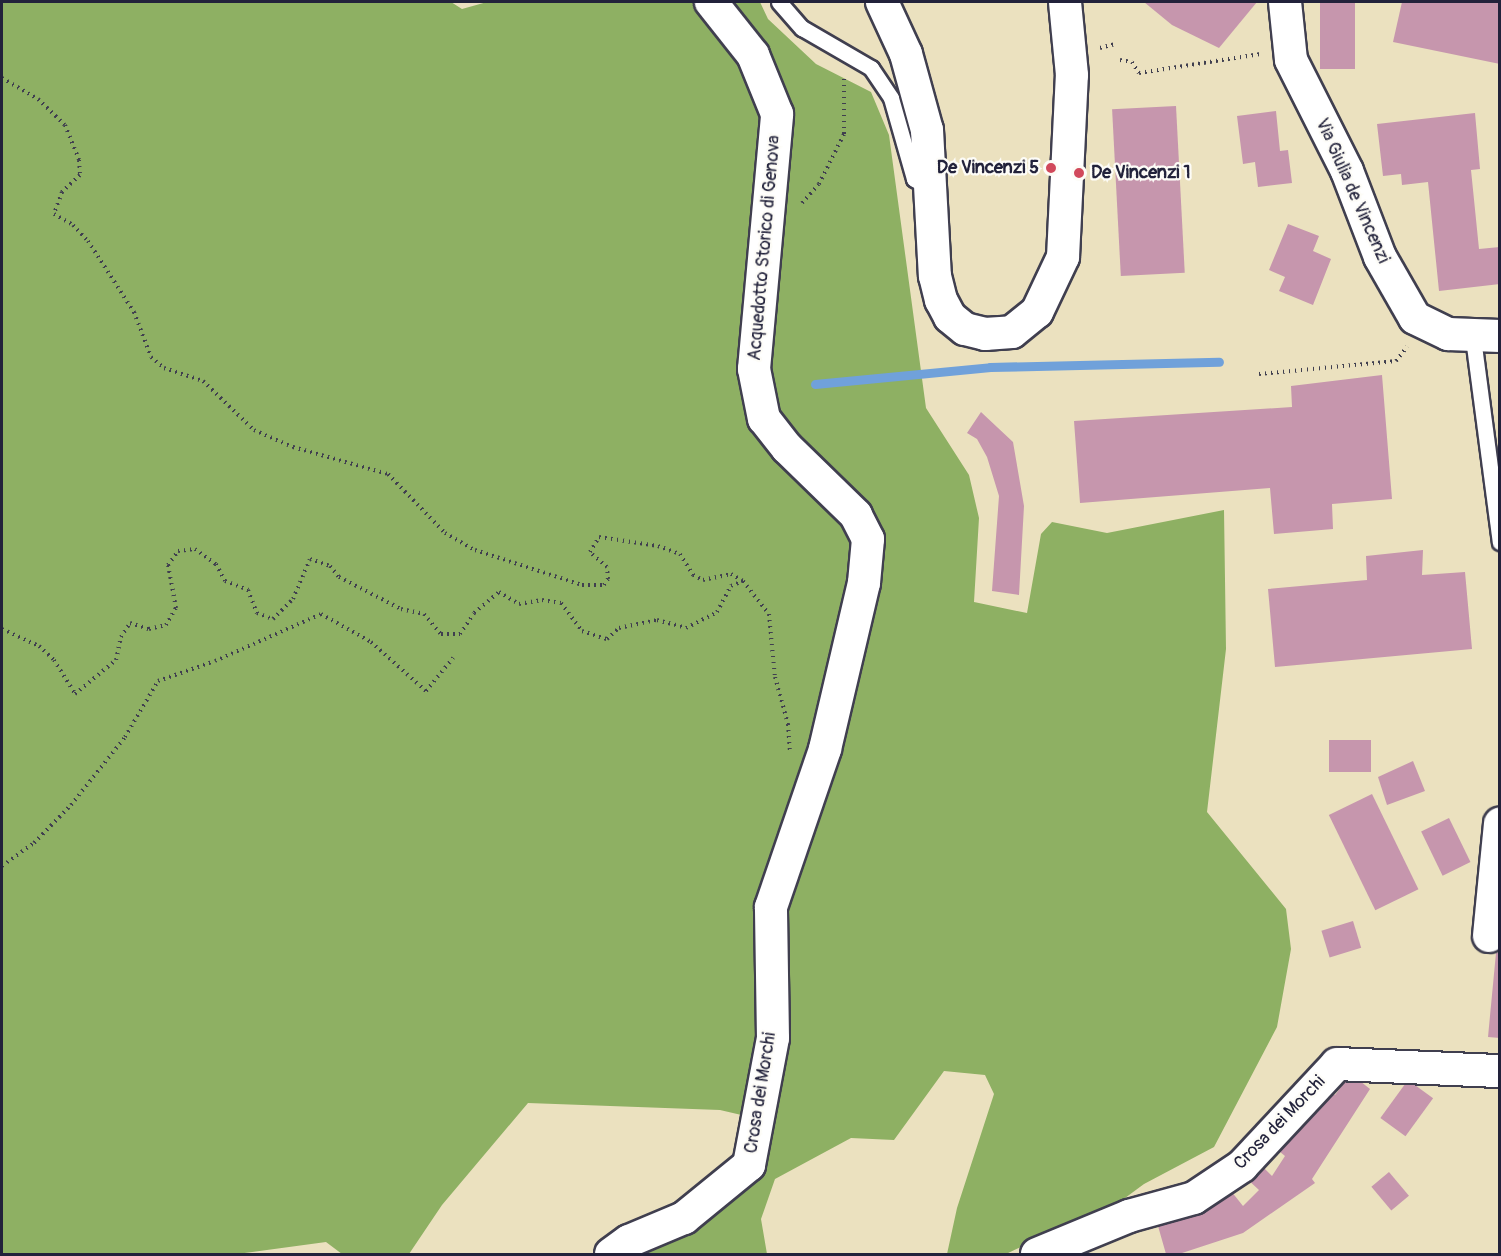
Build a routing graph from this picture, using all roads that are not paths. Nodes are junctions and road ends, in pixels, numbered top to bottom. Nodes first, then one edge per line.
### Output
1 (711, 2) edge
2 (779, 2) edge
3 (882, 2) edge
4 (1065, 2) edge
5 (1285, 2) edge
6 (932, 189) junction
7 (1486, 337) edge
8 (1500, 542) edge
9 (800, 824) joint
10 (1500, 824) edge
11 (1489, 936) dead end
12 (1500, 1071) edge
13 (611, 1254) edge
14 (1037, 1254) edge

1 - 9 street, Acquedotto Storico di Genova
2 - 6 lane
3 - 6 street
4 - 6 street
5 - 7 street, Via Giulia de Vincenzi
7 - 8 lane
9 - 13 street, Crosa dei Morchi
10 - 11 street
12 - 14 street, Crosa dei Morchi

